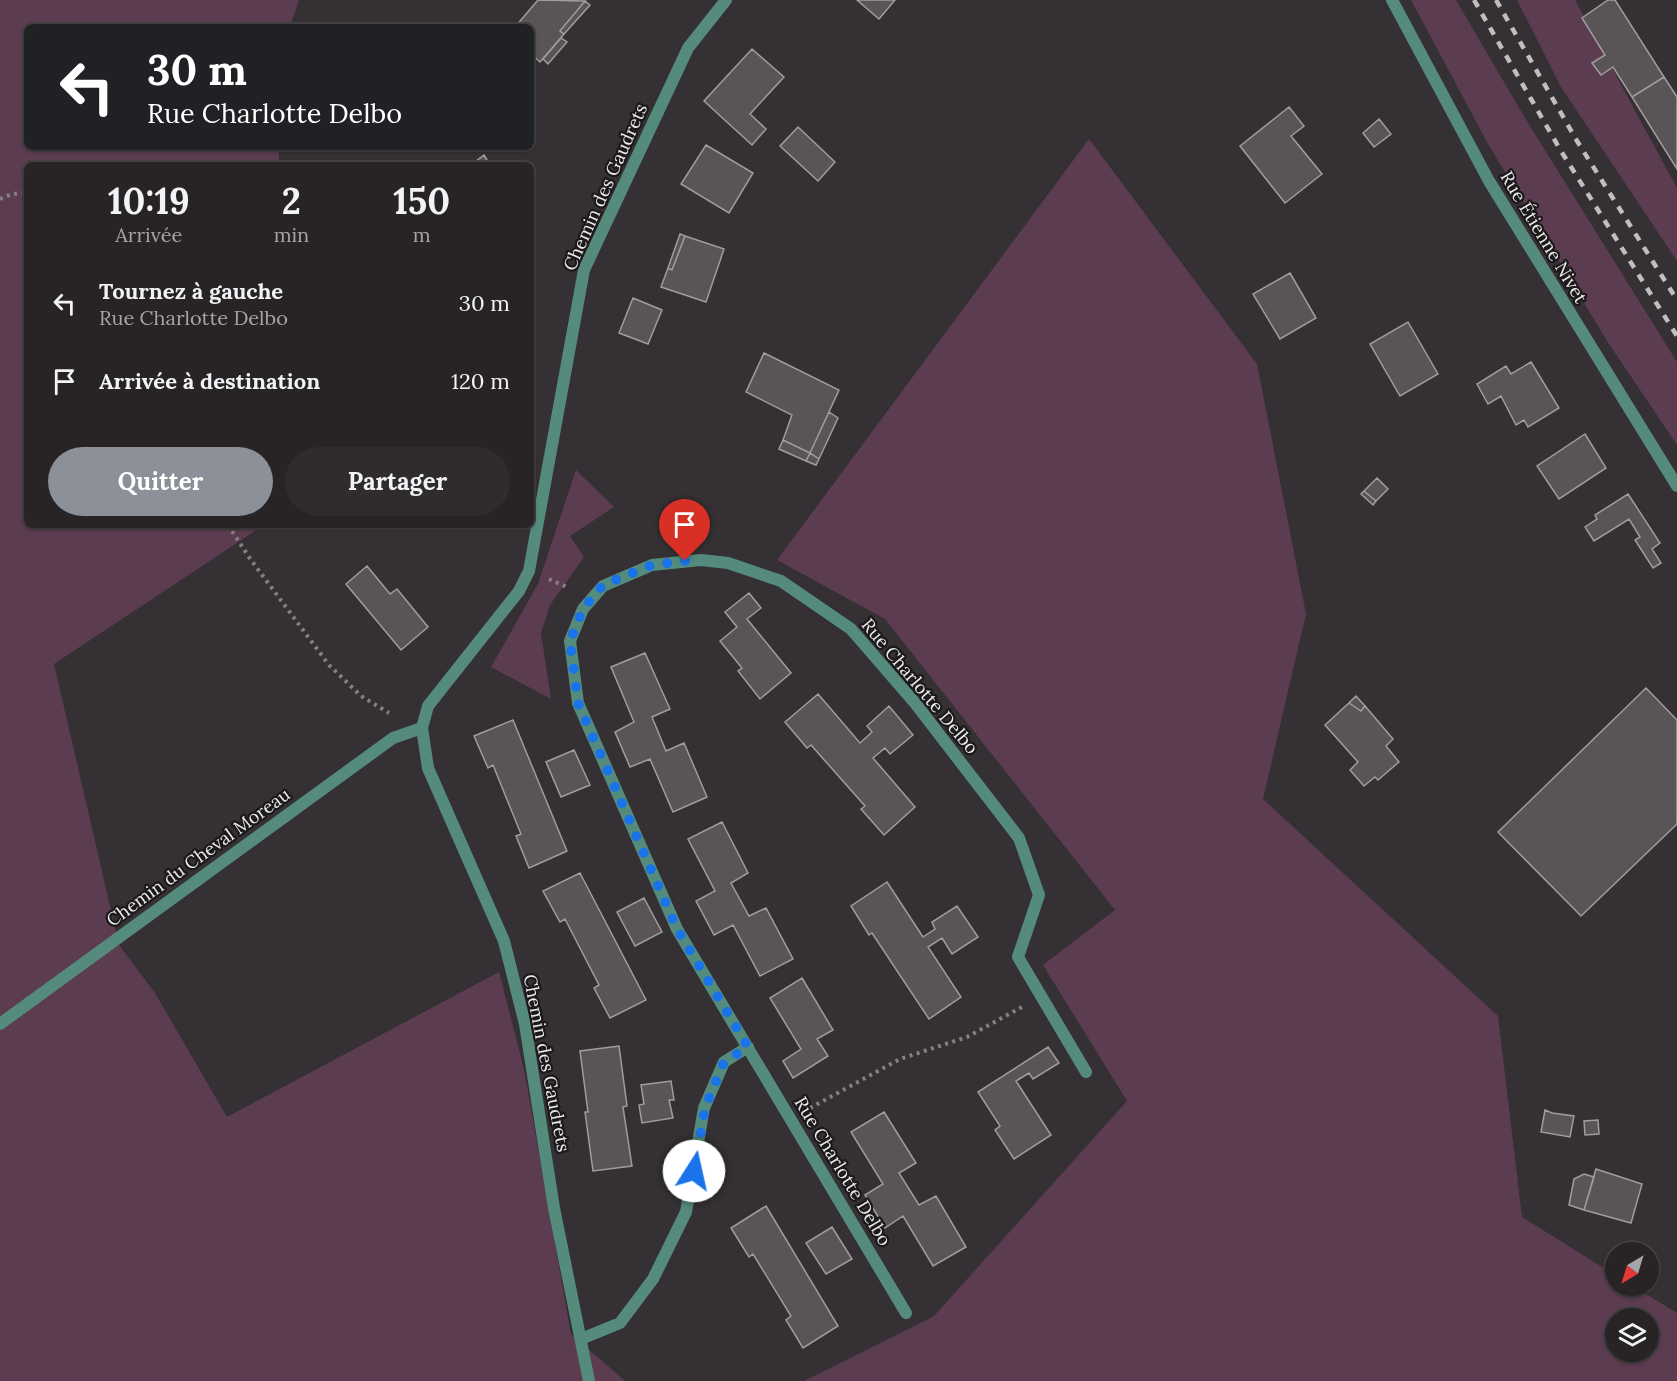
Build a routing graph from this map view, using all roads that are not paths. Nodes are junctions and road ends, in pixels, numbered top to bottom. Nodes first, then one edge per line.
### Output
1 (726, 0) edge
2 (1392, 0) edge
3 (1677, 486) edge
4 (422, 728) junction
5 (0, 1024) edge
6 (748, 1047) junction
7 (1086, 1072) dead end
8 (906, 1313) dead end
9 (581, 1340) junction
10 (589, 1381) edge

1 - 4 street, Chemin des Gaudrets
2 - 3 street, Rue Étienne Nivet
4 - 5 street, Chemin du Cheval Moreau
4 - 9 street, Chemin des Gaudrets
6 - 7 street, Rue Charlotte Delbo
6 - 8 street, Rue Charlotte Delbo
6 - 9 street
9 - 10 street, Chemin des Gaudrets

